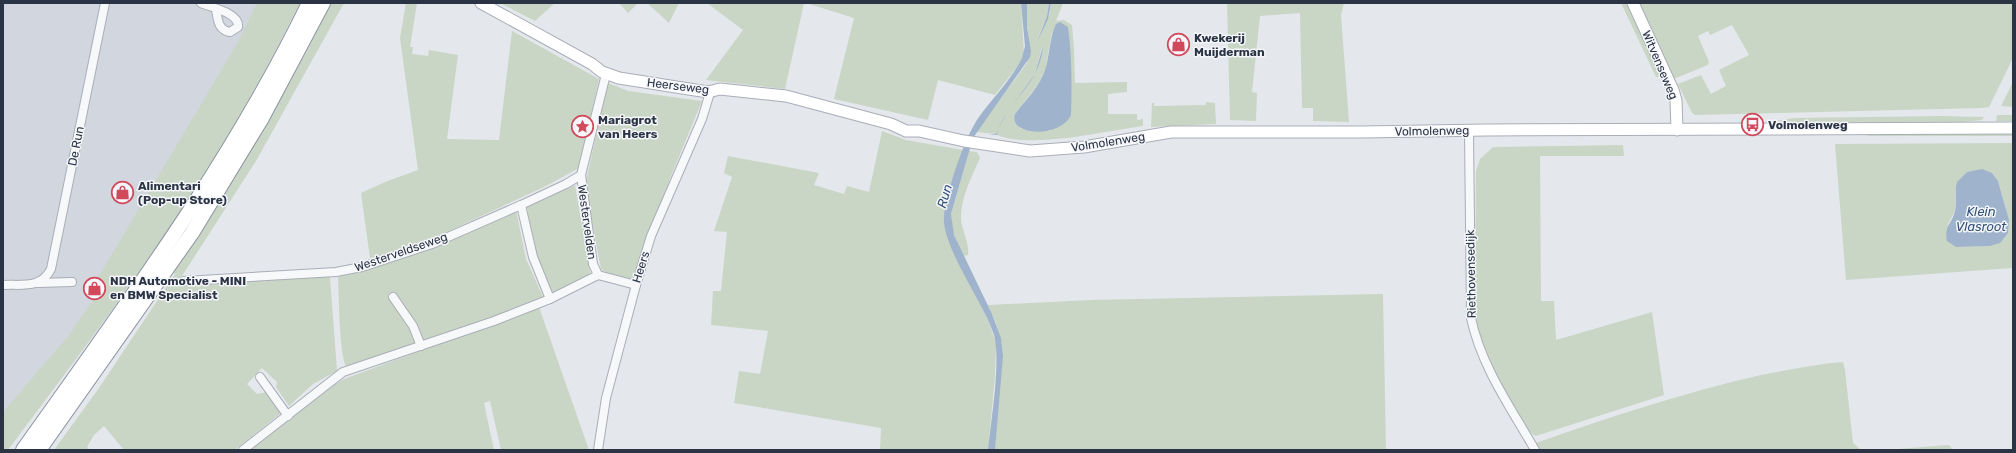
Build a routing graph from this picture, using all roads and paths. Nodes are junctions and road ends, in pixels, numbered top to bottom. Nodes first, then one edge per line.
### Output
1 (105, 3) edge
2 (201, 3) edge
3 (309, 3) edge
4 (323, 3) edge
5 (481, 3) edge
6 (1633, 3) edge
7 (216, 10) dead end
8 (606, 74) junction
9 (708, 92) junction
10 (2013, 128) edge
11 (1469, 130) junction
12 (1677, 130) junction
13 (996, 146) joint
14 (581, 175) junction
15 (522, 205) junction
16 (598, 276) junction
17 (184, 281) dead end
18 (72, 282) dead end
19 (37, 283) junction
20 (3, 285) edge
21 (636, 285) junction
22 (393, 297) dead end
23 (550, 299) junction
24 (420, 346) junction
25 (260, 377) dead end
26 (288, 416) junction
27 (23, 450) edge
28 (39, 450) edge
29 (243, 450) edge
30 (598, 450) edge
31 (1535, 450) edge

1 - 19 street, De Run
2 - 7 street
3 - 27 highway
4 - 28 highway
5 - 8 street, Heerseweg
6 - 12 street, Witvenseweg
8 - 9 street, Heerseweg
8 - 14 street, Westervelden
9 - 13 street, Heerseweg
9 - 21 street, Heers
10 - 12 street, Volmolenweg
11 - 12 street, Volmolenweg
11 - 13 street, Volmolenweg
11 - 31 street, Riethovensedijk
14 - 15 street, Westerveldseweg
14 - 16 street, Westervelden
15 - 17 street, Westerveldseweg
15 - 23 street
16 - 21 street, Westervelden
16 - 23 street, Westervelden
18 - 19 street
19 - 20 street
21 - 30 street, Heers
22 - 24 street
23 - 24 street, Westervelden
24 - 26 street, Westervelden
25 - 26 street
26 - 29 street, Westervelden

